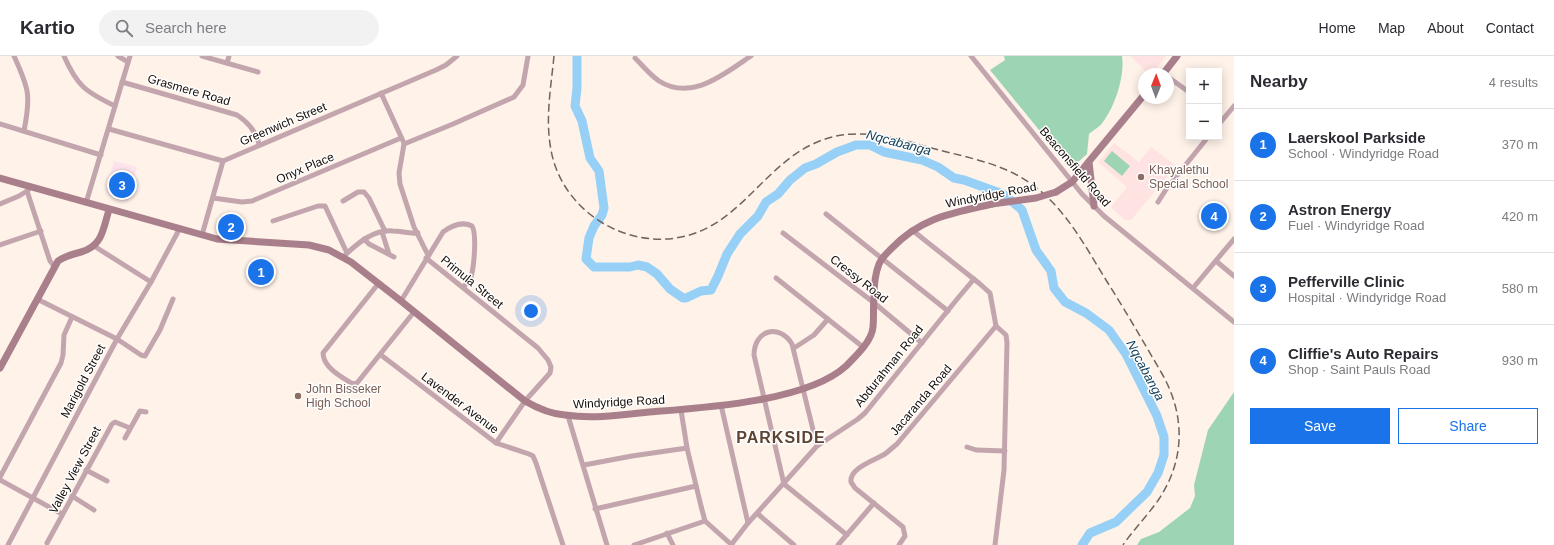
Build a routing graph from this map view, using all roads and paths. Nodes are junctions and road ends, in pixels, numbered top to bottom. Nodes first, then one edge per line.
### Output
1 (14, 56) edge
2 (64, 56) edge
3 (118, 56) edge
4 (130, 56) edge
5 (202, 56) edge
6 (229, 56) edge
7 (457, 56) edge
8 (528, 56) edge
9 (751, 56) edge
10 (971, 56) edge
11 (1177, 56) edge
12 (635, 58) dead end
13 (128, 62) junction
14 (227, 63) junction
15 (1169, 68) edge
16 (258, 72) dead end
17 (1174, 81) edge
18 (122, 82) junction
19 (1186, 90) edge
20 (380, 93) junction
21 (1138, 102) edge
22 (115, 106) junction
23 (1234, 106) edge
24 (1222, 115) edge
25 (0, 124) edge
26 (109, 129) junction
27 (24, 131) junction
28 (401, 138) junction
29 (1206, 140) edge
30 (259, 144) junction
31 (404, 144) junction
32 (101, 155) junction
33 (223, 161) junction
34 (1089, 162) junction
35 (0, 178) edge
36 (1072, 182) junction
37 (28, 189) junction
38 (213, 198) junction
39 (343, 201) dead end
40 (1158, 202) dead end
41 (86, 203) junction
42 (0, 204) edge
43 (1094, 206) junction
44 (109, 210) junction
45 (826, 214) dead end
46 (273, 221) dead end
47 (180, 228) junction
48 (912, 230) junction
49 (41, 231) junction
50 (383, 231) junction
51 (418, 233) junction
52 (783, 233) dead end
53 (202, 235) junction
54 (364, 239) junction
55 (1234, 239) edge
56 (0, 245) edge
57 (94, 246) junction
58 (345, 255) junction
59 (428, 257) junction
60 (882, 258) junction
61 (1216, 261) junction
62 (54, 266) junction
63 (1234, 276) edge
64 (776, 278) dead end
65 (974, 279) junction
66 (151, 282) junction
67 (378, 284) junction
68 (463, 287) junction
69 (1194, 288) junction
70 (37, 299) junction
71 (173, 299) dead end
72 (401, 301) junction
73 (873, 302) junction
74 (948, 311) junction
75 (414, 312) junction
76 (72, 317) junction
77 (828, 319) junction
78 (1234, 322) edge
79 (996, 326) junction
80 (117, 338) junction
81 (922, 342) junction
82 (863, 347) junction
83 (794, 348) junction
84 (381, 355) junction
85 (0, 368) edge
86 (803, 389) junction
87 (763, 398) junction
88 (525, 401) junction
89 (722, 405) junction
90 (681, 410) junction
91 (146, 412) dead end
92 (568, 416) junction
93 (130, 428) junction
94 (125, 438) dead end
95 (496, 443) junction
96 (817, 446) junction
97 (967, 447) dead end
98 (688, 448) junction
99 (1005, 451) junction
100 (584, 465) junction
101 (86, 470) junction
102 (0, 479) edge
103 (107, 481) dead end
104 (784, 484) junction
105 (696, 486) junction
106 (72, 496) junction
107 (32, 499) junction
108 (874, 503) junction
109 (596, 508) junction
110 (94, 510) dead end
111 (62, 514) junction
112 (758, 514) junction
113 (705, 521) junction
114 (748, 523) junction
115 (666, 533) junction
116 (847, 535) junction
117 (47, 543) dead end
118 (8, 545) edge
119 (563, 545) edge
120 (607, 545) edge
121 (634, 545) edge
122 (673, 545) edge
123 (731, 545) edge
124 (794, 545) edge
125 (838, 545) edge
126 (899, 545) edge
127 (995, 545) edge

1 - 27 street
2 - 22 street
3 - 13 street
4 - 13 street
5 - 14 street
6 - 14 street
7 - 20 street, Greenwich Street
8 - 31 street
9 - 12 street
10 - 36 street, Beaconsfield Road
11 - 15 street
13 - 18 street
14 - 16 street
17 - 19 street
18 - 22 street
18 - 30 street, Grasmere Road
20 - 28 street
20 - 30 street, Greenwich Street
21 - 34 street, Windyridge Road
22 - 26 street
23 - 24 street
25 - 27 street
26 - 32 street
26 - 33 street
27 - 32 street
28 - 31 street
28 - 38 street, Onyx Place
29 - 40 street
30 - 33 street, Greenwich Street
31 - 51 street
32 - 41 street
33 - 38 street
34 - 36 street, Windyridge Road
34 - 43 street
35 - 37 street, Windyridge Road
36 - 43 street, Beaconsfield Road
36 - 48 street, Windyridge Road, bridge
37 - 41 street, Windyridge Road
37 - 42 street
37 - 49 street
38 - 53 street
39 - 50 street
41 - 44 street, Windyridge Road
43 - 69 street, Beaconsfield Road
44 - 47 street, Windyridge Road
44 - 57 street
45 - 60 street
46 - 58 street
47 - 53 street, Windyridge Road
47 - 66 street, Marigold Street
48 - 60 street, Windyridge Road
48 - 65 street
49 - 56 street
49 - 62 street
50 - 51 street
50 - 54 street
50 - 54 street
51 - 59 street
52 - 73 street, Cressy Road
53 - 58 street, Windyridge Road
54 - 58 street
55 - 61 street
57 - 62 street
57 - 66 street
58 - 67 street, Windyridge Road
59 - 68 street, Primula Street
59 - 68 street
59 - 72 street
60 - 73 street, Windyridge Road
60 - 74 street
61 - 63 street
61 - 69 street
62 - 70 street
64 - 77 street
65 - 74 street, Abdurahman Road
65 - 79 street
66 - 80 street, Marigold Street
67 - 72 street, Windyridge Road
67 - 84 street
68 - 88 street, Primula Street
69 - 78 street, Beaconsfield Road
70 - 76 street
70 - 85 street
71 - 80 street
72 - 75 street, Windyridge Road
73 - 81 street, Cressy Road
73 - 82 street, Windyridge Road
74 - 81 street, Abdurahman Road
75 - 84 street
75 - 88 street, Windyridge Road
76 - 80 street
76 - 102 street
77 - 82 street
77 - 83 street
79 - 99 street
79 - 108 street, Jacaranda Road
80 - 107 street, Marigold Street
81 - 96 street, Abdurahman Road
82 - 86 street, Windyridge Road
83 - 86 street
83 - 87 street
84 - 95 street, Lavender Avenue
86 - 87 street, Windyridge Road
86 - 96 street
87 - 89 street, Windyridge Road
87 - 104 street
88 - 92 street, Windyridge Road
88 - 95 street
89 - 90 street, Windyridge Road
89 - 114 street
90 - 92 street, Windyridge Road
90 - 98 street
91 - 93 street
92 - 100 street
93 - 94 street
93 - 101 street, Valley View Street
95 - 119 street, Lavender Avenue
96 - 104 street, Abdurahman Road
97 - 99 street
98 - 100 street
98 - 105 street
99 - 127 street
100 - 109 street
101 - 103 street
101 - 106 street, Valley View Street
102 - 107 street
104 - 112 street, Abdurahman Road
104 - 116 street
105 - 109 street
105 - 113 street
106 - 110 street
106 - 111 street, Valley View Street
107 - 111 street
107 - 118 street, Marigold Street
108 - 116 street
108 - 126 street
109 - 120 street
111 - 117 street, Valley View Street
112 - 114 street, Abdurahman Road
112 - 124 street
113 - 115 street
113 - 123 street
114 - 123 street, Abdurahman Road
115 - 121 street
115 - 122 street
116 - 125 street

